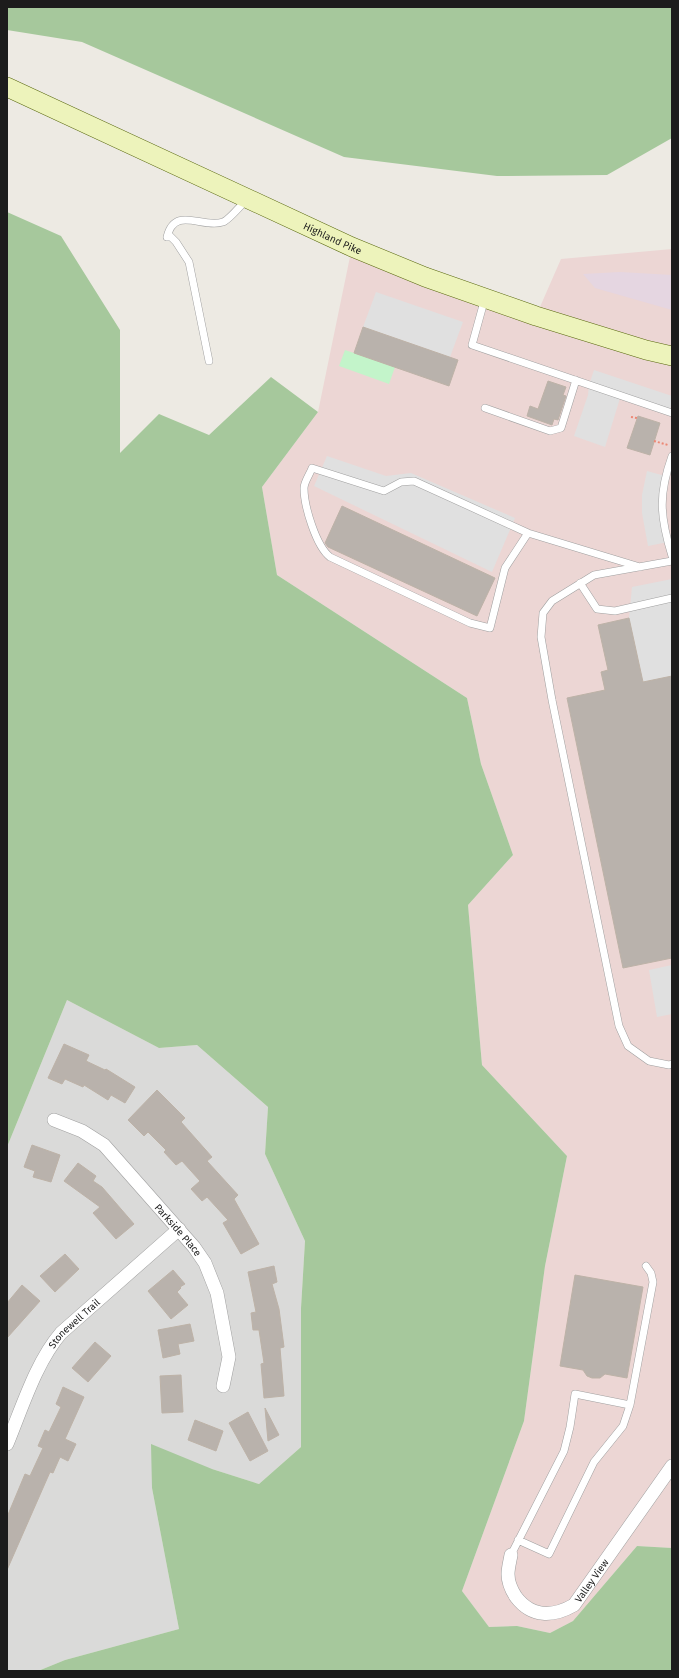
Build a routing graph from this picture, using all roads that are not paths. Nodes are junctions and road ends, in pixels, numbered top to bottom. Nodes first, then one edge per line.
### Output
1 (7, 87) edge
2 (247, 199) junction
3 (485, 298) junction
4 (672, 356) edge
5 (209, 360) dead end
6 (576, 380) junction
7 (485, 408) dead end
8 (672, 413) edge
9 (672, 456) edge
10 (528, 533) junction
11 (672, 556) edge
12 (672, 560) edge
13 (640, 567) junction
14 (580, 584) junction
15 (672, 598) edge
16 (672, 1064) edge
17 (54, 1120) dead end
18 (179, 1229) junction
19 (646, 1266) dead end
20 (223, 1386) dead end
21 (630, 1405) junction
22 (7, 1444) edge
23 (672, 1466) edge
24 (518, 1540) junction
25 (511, 1555) joint

1 - 2 main road, Highland Pike
2 - 3 main road, Highland Pike
2 - 5 lane
3 - 4 main road, Highland Pike
3 - 6 lane
6 - 7 lane
6 - 8 lane
9 - 11 lane
10 - 10 lane
10 - 13 lane
12 - 13 lane
13 - 14 lane
14 - 15 lane
14 - 16 lane
17 - 18 street, Parkside Place
18 - 20 street, Parkside Place
18 - 22 street, Stonewell Trail
19 - 21 lane
21 - 24 lane
21 - 24 lane
23 - 25 street, Valley View
24 - 25 lane

